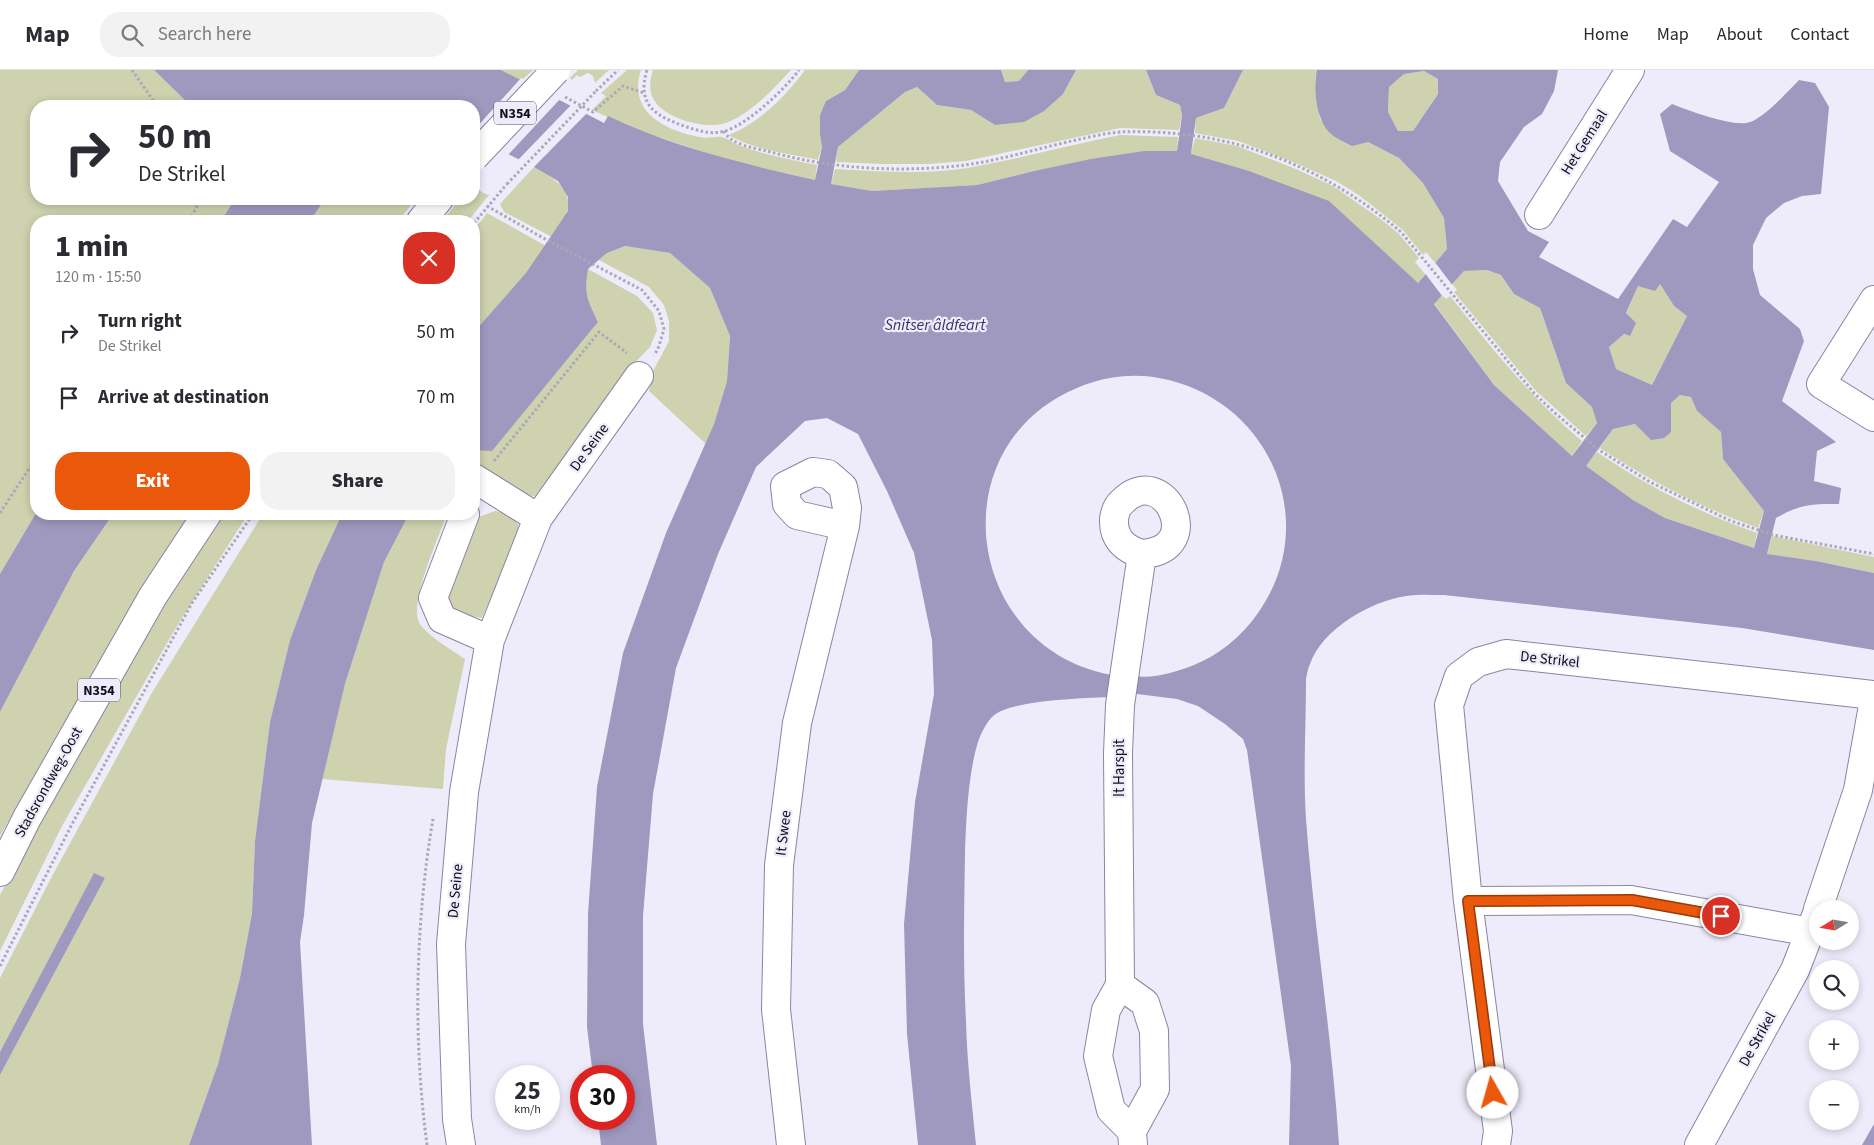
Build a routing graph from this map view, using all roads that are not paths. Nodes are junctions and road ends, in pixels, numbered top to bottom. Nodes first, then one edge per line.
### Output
1 (1630, 70) edge
2 (557, 82) edge
3 (480, 152) edge
4 (434, 205) edge
5 (426, 215) edge
6 (1539, 215) dead end
7 (1874, 300) edge
8 (642, 371) road end
9 (1874, 417) edge
10 (480, 486) edge
11 (538, 518) junction
12 (203, 520) edge
13 (463, 520) edge
14 (845, 526) dead end
15 (1142, 554) dead end
16 (490, 640) junction
17 (1874, 695) edge
18 (1874, 700) edge
19 (0, 872) edge
20 (1821, 900) edge
21 (1468, 901) junction
22 (1809, 916) edge
23 (1809, 933) edge
24 (1120, 984) junction
25 (1132, 1138) edge
26 (461, 1145) edge
27 (791, 1145) edge
28 (1496, 1145) edge
29 (1699, 1145) edge

1 - 6 street, Het Gemaal
2 - 3 street, N354, bridge
4 - 5 street
7 - 9 street
8 - 11 street, De Seine
10 - 11 street
11 - 16 street, De Seine
12 - 19 street, Stadsrondweg-Oost / N354
13 - 16 street
14 - 27 street, It Swee
15 - 24 street, It Harspit
16 - 26 street, De Seine
17 - 21 street, De Strikel
18 - 20 street, De Strikel
21 - 22 street
21 - 28 street, De Strikel
23 - 29 street, De Strikel
24 - 25 street, It Harspit
24 - 25 street, It Harspit

